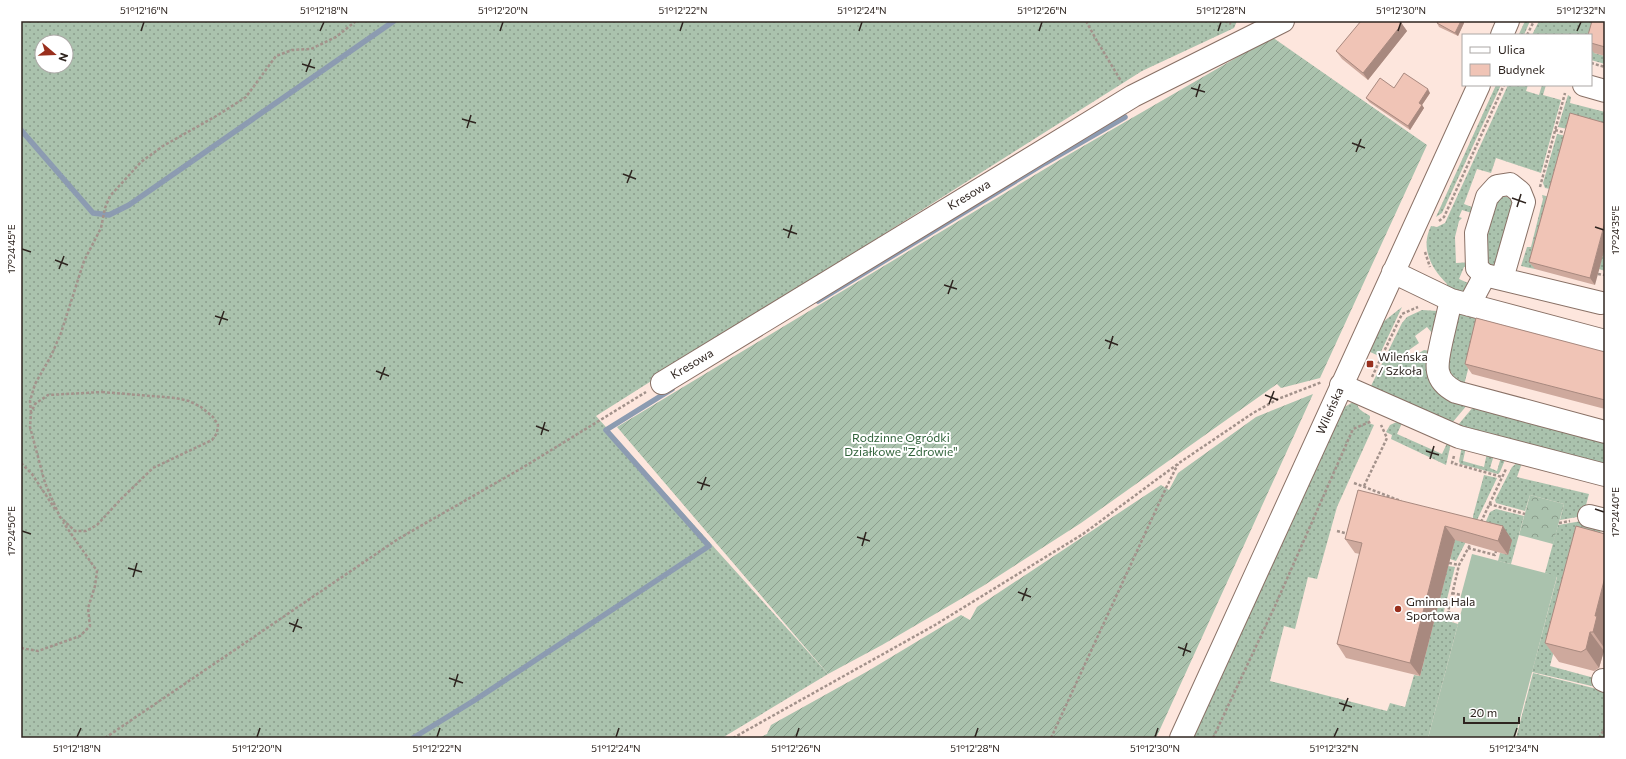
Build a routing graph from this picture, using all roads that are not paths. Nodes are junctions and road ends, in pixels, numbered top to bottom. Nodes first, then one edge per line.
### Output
1 (1508, 21) edge
2 (1270, 24) edge
3 (1502, 34) edge
4 (1479, 86) edge
5 (1575, 89) edge
6 (1605, 90) edge
7 (1393, 272) junction
8 (1493, 277) junction
9 (1460, 302) junction
10 (1601, 303) dead end
11 (1605, 342) edge
12 (662, 383) road end
13 (1342, 385) junction
14 (1605, 432) edge
15 (1605, 476) edge
16 (1181, 738) edge

1 - 3 street
2 - 12 street, Kresowa
4 - 7 street, Wileńska
5 - 6 street
7 - 9 street
7 - 13 street, Wileńska
8 - 8 street
8 - 9 street
8 - 10 street
9 - 11 street
9 - 14 street
13 - 15 street
13 - 16 street, Wileńska

